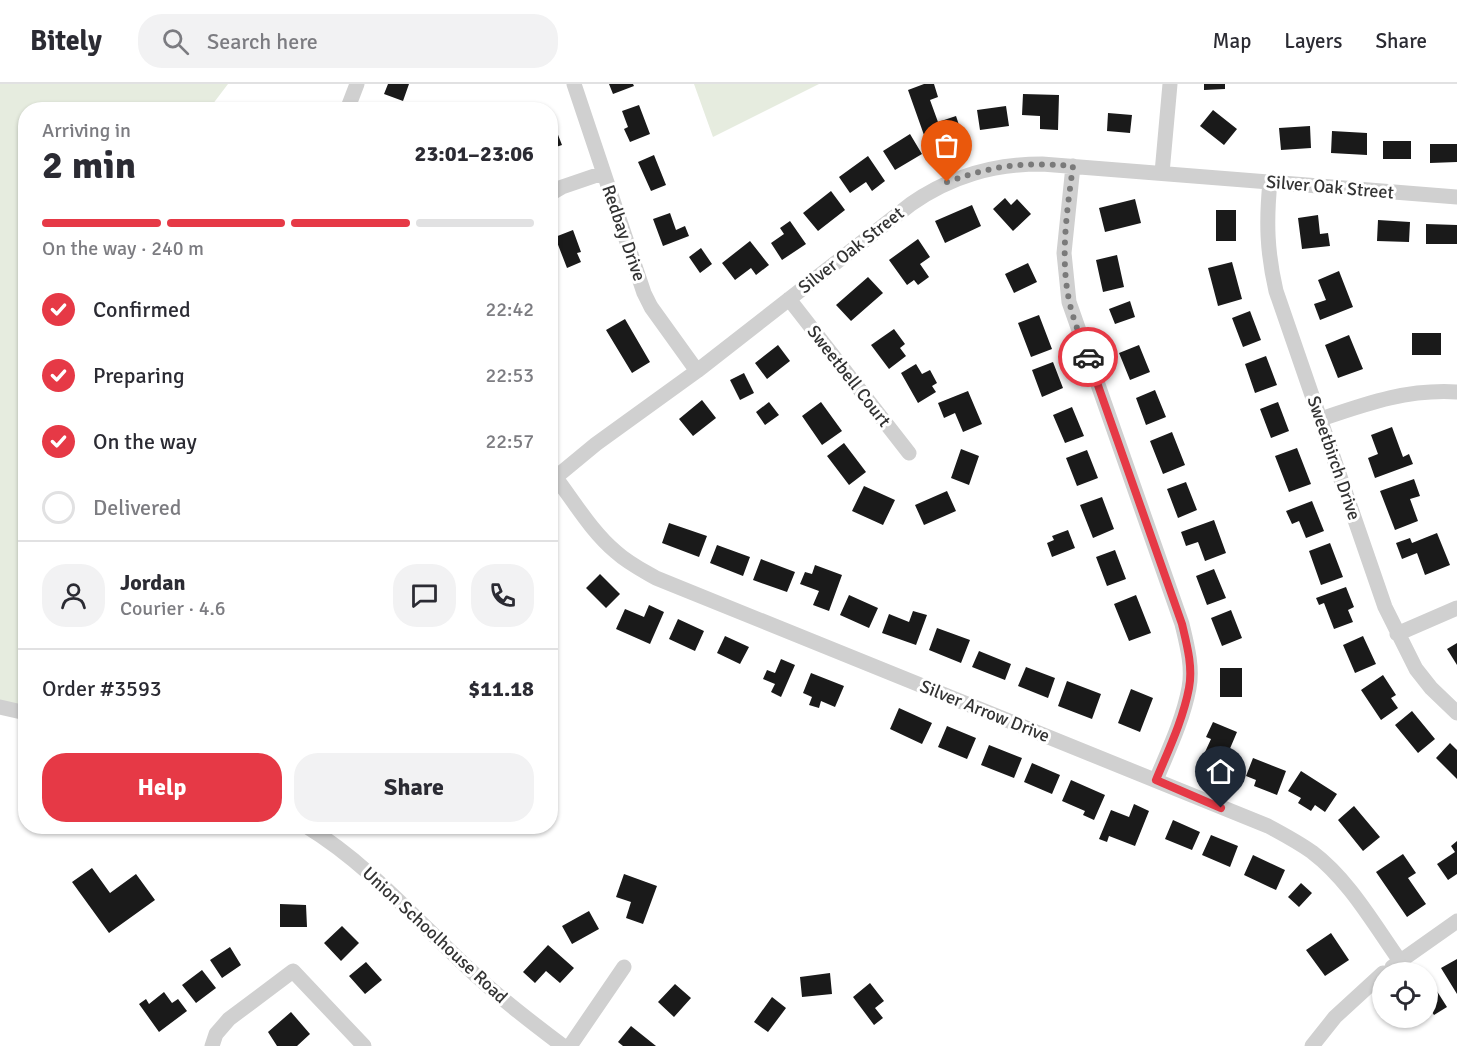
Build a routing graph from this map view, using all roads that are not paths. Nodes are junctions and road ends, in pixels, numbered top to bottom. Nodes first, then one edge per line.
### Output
1 (357, 84) edge
2 (574, 84) edge
3 (1170, 84) edge
4 (349, 102) edge
5 (1073, 166) junction
6 (603, 172) junction
7 (1162, 173) junction
8 (1270, 182) junction
9 (558, 189) edge
10 (1457, 197) edge
11 (789, 299) junction
12 (697, 370) junction
13 (1457, 392) edge
14 (1322, 419) junction
15 (909, 453) dead end
16 (558, 476) edge
17 (558, 486) edge
18 (1457, 608) edge
19 (1397, 634) junction
20 (0, 707) edge
21 (18, 711) edge
22 (1457, 713) edge
23 (1156, 780) junction
24 (318, 834) edge
25 (1457, 921) edge
26 (1400, 961) joint
27 (624, 967) dead end
28 (1372, 984) edge
29 (212, 1046) edge
30 (364, 1046) edge
31 (563, 1046) edge
32 (570, 1046) edge
33 (1312, 1046) edge

1 - 4 street
2 - 6 street, Redbay Drive
3 - 7 street
5 - 7 street, Silver Oak Street
5 - 11 street, Silver Oak Street
5 - 23 street
6 - 9 street
6 - 12 street, Redbay Drive
7 - 8 street, Silver Oak Street
8 - 10 street, Silver Oak Street
8 - 14 street, Sweetbirch Drive
11 - 12 street, Silver Oak Street
11 - 15 street, Sweetbell Court
12 - 16 street, Silver Oak Street
13 - 14 street
14 - 19 street, Sweetbirch Drive
17 - 23 street, Silver Arrow Drive
18 - 19 street
19 - 22 street, Sweetbirch Drive
20 - 21 street
23 - 26 street, Silver Arrow Drive
24 - 31 street, Union Schoolhouse Road
25 - 26 street
27 - 32 street
28 - 33 street
29 - 30 street

